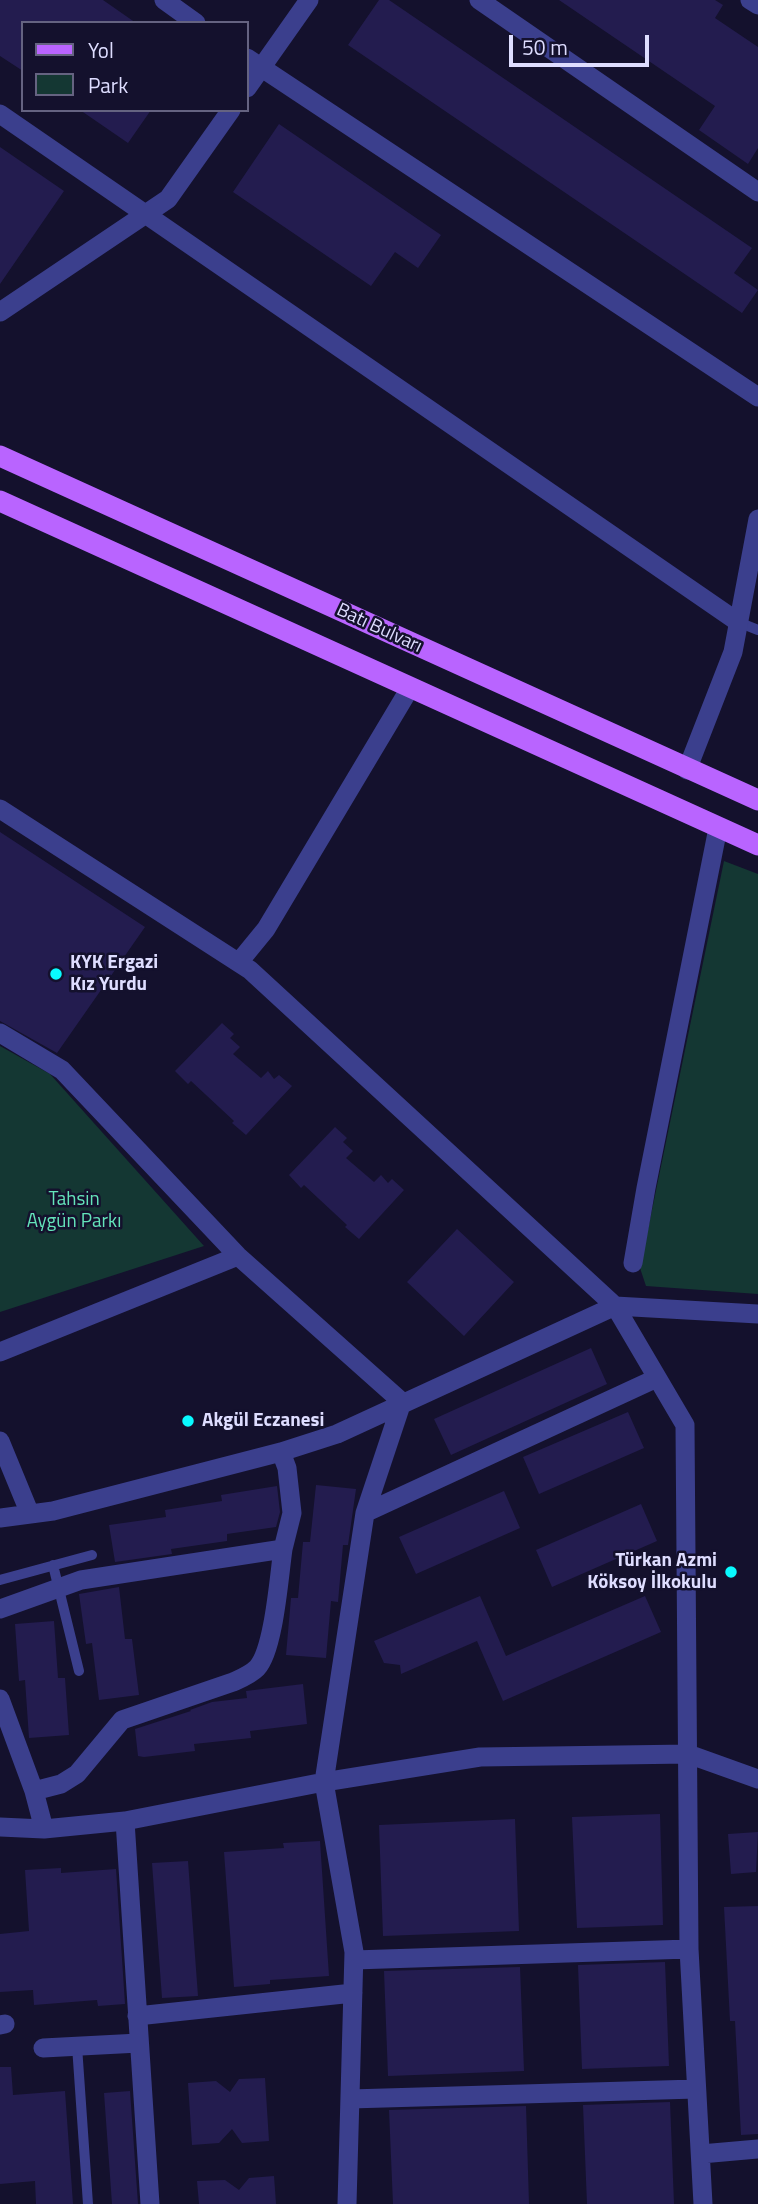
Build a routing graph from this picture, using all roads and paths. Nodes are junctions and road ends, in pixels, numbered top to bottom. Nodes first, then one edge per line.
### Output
1 (164, 0) edge
2 (309, 0) edge
3 (479, 0) edge
4 (750, 0) edge
5 (758, 5) edge
6 (194, 21) edge
7 (254, 63) edge
8 (248, 84) edge
9 (230, 112) edge
10 (0, 114) edge
11 (758, 192) edge
12 (147, 214) junction
13 (0, 312) edge
14 (758, 397) edge
15 (0, 456) edge
16 (0, 501) edge
17 (758, 519) edge
18 (738, 621) junction
19 (758, 630) edge
20 (410, 688) junction
21 (687, 770) junction
22 (758, 800) edge
23 (0, 809) edge
24 (718, 828) junction
25 (758, 845) edge
26 (239, 962) junction
27 (0, 1033) edge
28 (238, 1256) junction
29 (633, 1263) dead end
30 (615, 1306) junction
31 (758, 1314) edge
32 (0, 1352) edge
33 (657, 1378) junction
34 (402, 1402) junction
35 (0, 1441) edge
36 (281, 1452) junction
37 (365, 1513) junction
38 (30, 1514) junction
39 (0, 1518) edge
40 (283, 1549) junction
41 (92, 1555) dead end
42 (53, 1565) junction
43 (0, 1580) edge
44 (59, 1586) junction
45 (0, 1609) edge
46 (79, 1671) dead end
47 (1, 1707) edge
48 (688, 1754) junction
49 (758, 1779) edge
50 (324, 1782) junction
51 (34, 1791) junction
52 (125, 1821) junction
53 (0, 1827) edge
54 (44, 1829) junction
55 (689, 1949) junction
56 (354, 1960) junction
57 (353, 1993) junction
58 (137, 2016) junction
59 (139, 2043) junction
60 (77, 2046) junction
61 (44, 2048) dead end
62 (696, 2089) junction
63 (350, 2099) junction
64 (758, 2150) edge
65 (701, 2154) junction
66 (88, 2204) edge
67 (149, 2204) edge
68 (347, 2204) edge
69 (703, 2204) edge

1 - 6 street
2 - 7 street
3 - 11 street
4 - 5 street
7 - 8 street
7 - 14 street
9 - 12 street
10 - 12 street
12 - 13 street
12 - 18 street
15 - 21 main road, Batı Bulvarı
16 - 20 main road
17 - 18 street
18 - 19 lane
18 - 21 street
20 - 24 main road
20 - 26 street
21 - 22 main road, Batı Bulvarı
23 - 26 street
24 - 25 main road
24 - 29 street
26 - 30 street
27 - 28 street
28 - 32 street
28 - 34 street
30 - 31 street
30 - 33 street
30 - 34 street
33 - 37 street
33 - 48 street
34 - 36 street
34 - 37 street
35 - 38 street
36 - 38 street
36 - 40 street
37 - 50 street
38 - 39 street
40 - 44 street
40 - 51 street
41 - 42 lane
42 - 43 lane
42 - 44 lane
44 - 45 street
44 - 46 lane
47 - 51 street
48 - 49 street
48 - 50 street
48 - 55 street
50 - 52 street
50 - 56 street
51 - 54 street
52 - 54 street
52 - 58 street
53 - 54 street
55 - 56 street
55 - 62 street
56 - 57 street
57 - 58 street
57 - 63 street
58 - 59 street
59 - 60 street
59 - 67 street
60 - 61 street
60 - 66 lane
62 - 63 street
62 - 65 street
63 - 68 street
64 - 65 street
65 - 69 street

